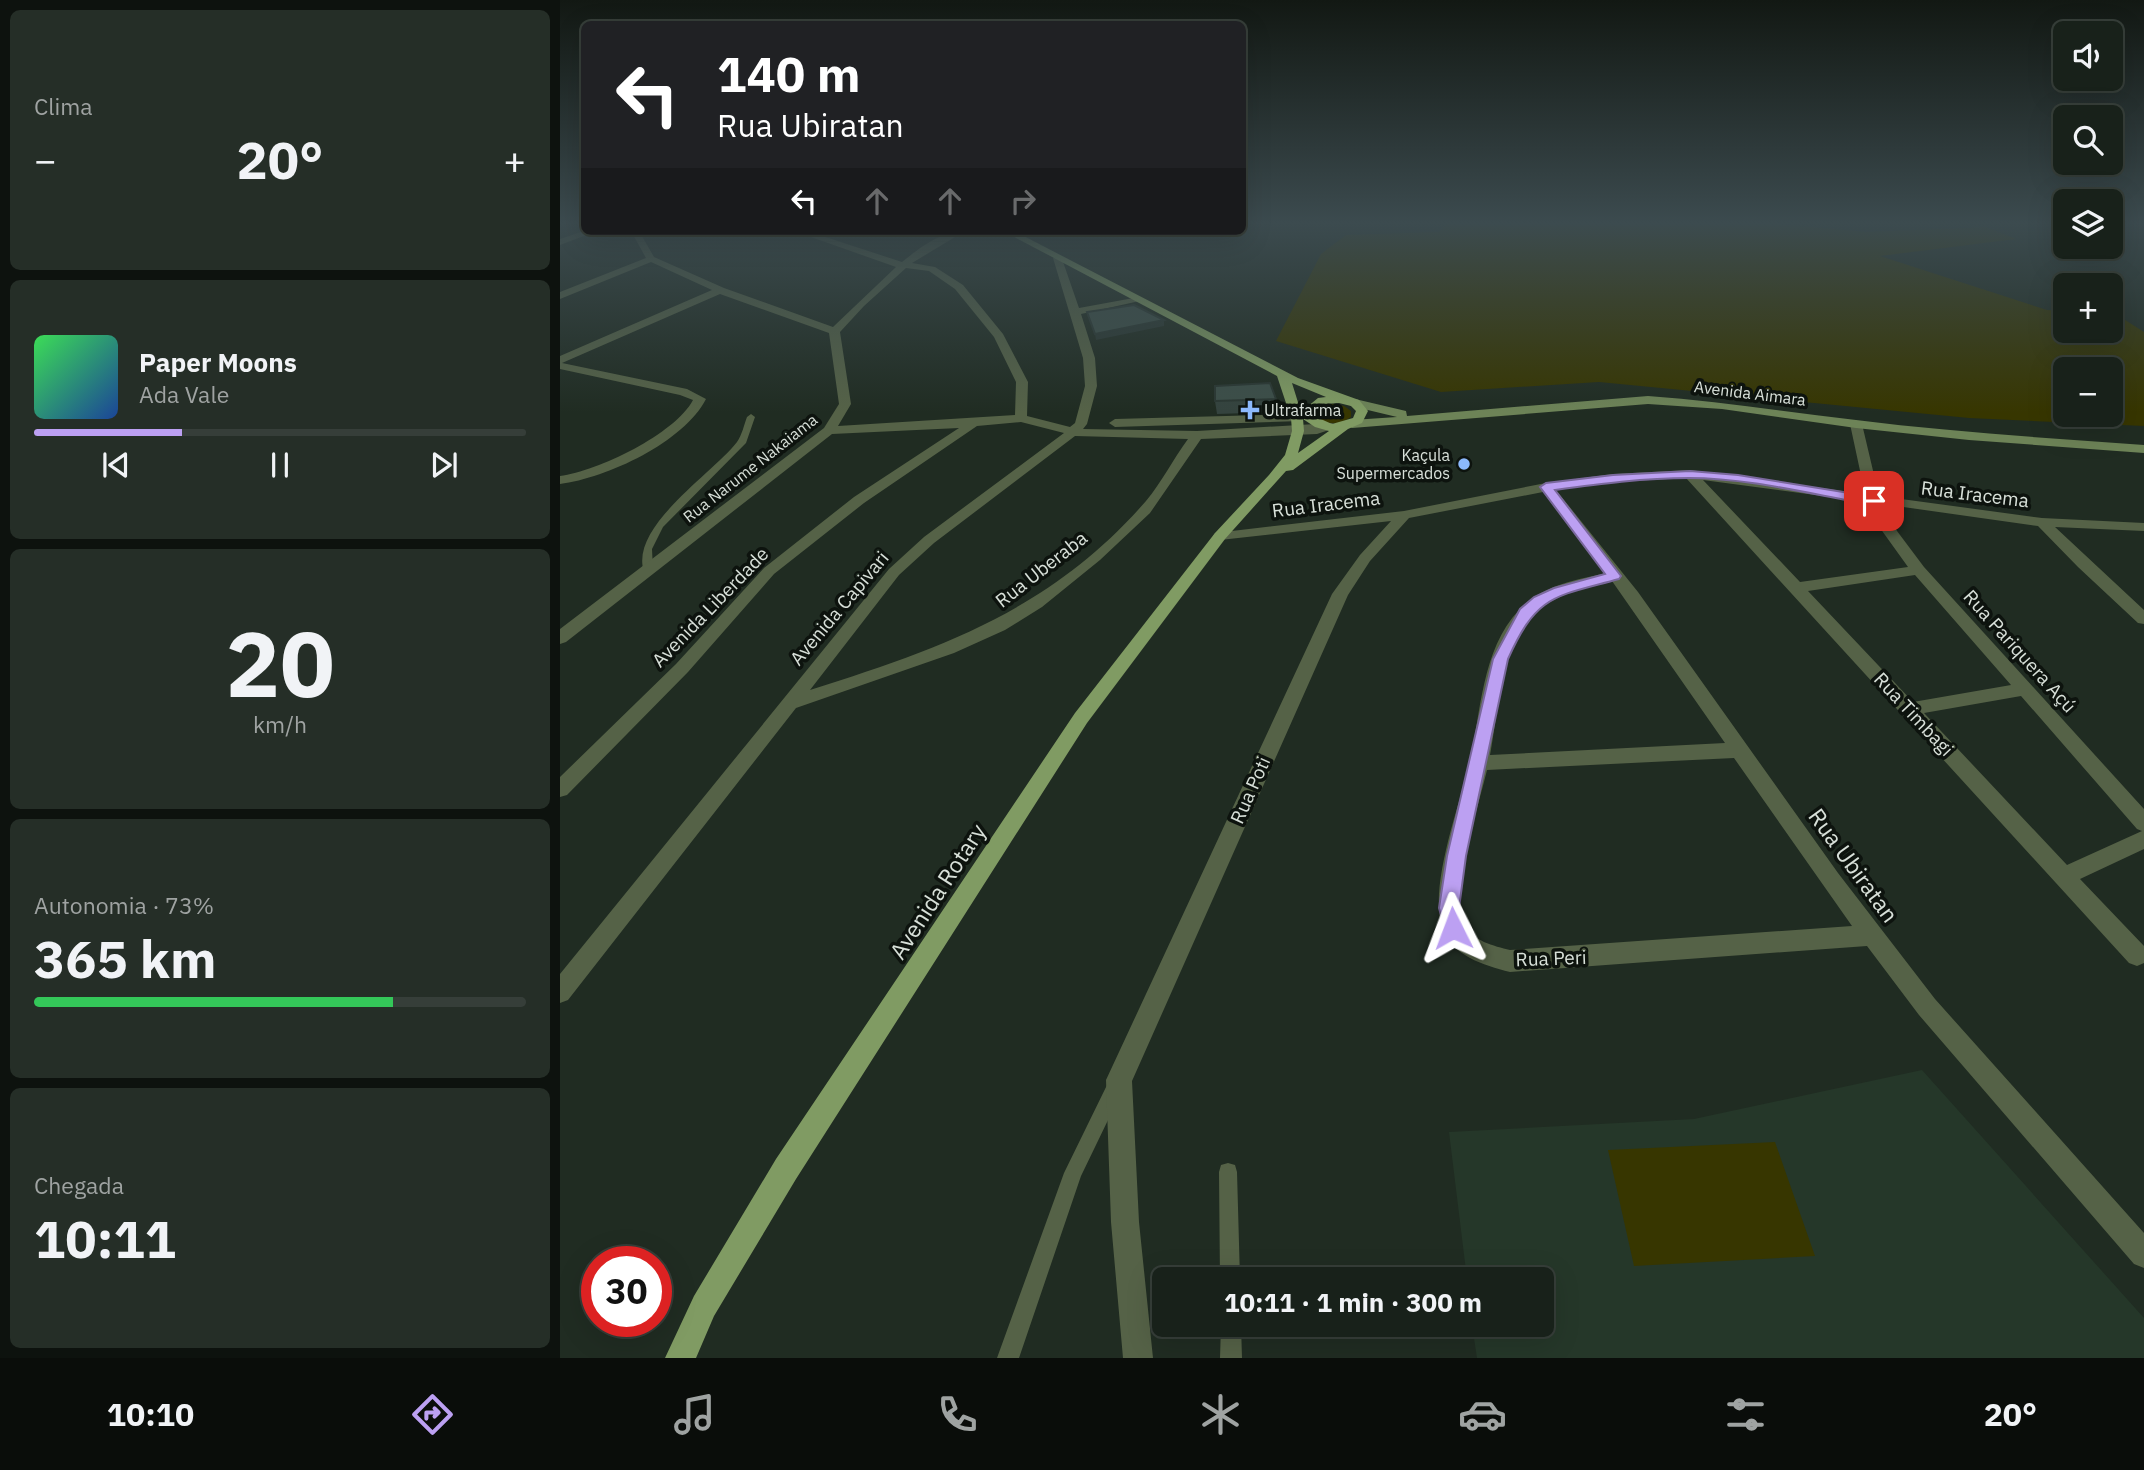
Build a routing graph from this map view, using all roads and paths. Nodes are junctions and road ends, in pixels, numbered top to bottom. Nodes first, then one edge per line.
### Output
1 (584, 286) edge
2 (712, 286) edge
3 (882, 286) edge
4 (957, 286) edge
5 (1067, 286) edge
6 (1113, 286) edge
7 (720, 290) junction
8 (560, 296) edge
9 (1139, 300) junction
10 (1075, 312) junction
11 (835, 331) junction
12 (560, 360) edge
13 (560, 366) edge
14 (1282, 372) junction
15 (1350, 402) junction
16 (751, 416) dead end
17 (1021, 418) junction
18 (1433, 418) junction
19 (974, 423) junction
20 (1856, 424) junction
21 (1297, 425) junction
22 (1343, 426) junction
23 (1071, 427) junction
24 (829, 430) junction
25 (1197, 435) junction
26 (2144, 449) edge
27 (1690, 474) junction
28 (1274, 478) junction
29 (560, 480) edge
30 (1546, 487) junction
31 (1874, 501) junction
32 (1404, 515) junction
33 (2042, 522) junction
34 (2144, 527) edge
35 (1220, 536) junction
36 (648, 570) junction
37 (1919, 570) junction
38 (1614, 576) junction
39 (1794, 588) junction
40 (2144, 619) edge
41 (560, 638) edge
42 (2026, 689) junction
43 (788, 704) junction
44 (1910, 709) junction
45 (1740, 750) junction
46 (1479, 763) junction
47 (560, 789) edge
48 (2144, 823) edge
49 (2144, 839) edge
50 (2065, 876) junction
51 (1873, 934) junction
52 (2137, 955) dead end
53 (560, 992) edge
54 (1119, 1080) junction
55 (1228, 1172) dead end
56 (2144, 1254) edge
57 (1230, 1267) edge
58 (1231, 1337) edge
59 (680, 1358) edge
60 (1008, 1358) edge
61 (1138, 1358) edge
62 (1231, 1358) edge

1 - 8 street
2 - 7 street
3 - 11 street
4 - 17 street
5 - 10 street
6 - 9 main road
7 - 11 street
7 - 12 street
9 - 10 street
9 - 14 main road
10 - 23 street
11 - 24 street, Rua Narume Nakaiama
13 - 29 street
14 - 15 main road
14 - 21 main road
15 - 18 main road
15 - 22 main road
15 - 22 main road
16 - 36 lane
17 - 19 street
17 - 23 street
18 - 20 main road, Avenida Aimara
18 - 22 main road, Avenida Aimara
19 - 24 street
19 - 47 street, Avenida Liberdade
20 - 26 main road, Avenida Aimara
20 - 31 street, Rua Pariquera Açú
21 - 22 street
21 - 23 street
21 - 25 street
21 - 28 main road, Avenida Rotary
22 - 28 main road, Avenida Rotary
23 - 25 street
23 - 43 street, Avenida Capivari
24 - 36 street, Rua Narume Nakaiama
25 - 43 street, Rua Uberaba
27 - 30 street, Rua Iracema
27 - 31 street, Rua Iracema
27 - 39 street, Rua Timbagi
28 - 35 main road, Avenida Rotary
30 - 32 street, Rua Iracema
30 - 38 street, Rua Ubiratan
31 - 33 street, Rua Iracema
31 - 37 street, Rua Pariquera Açú
32 - 35 street, Rua Iracema
32 - 54 street, Rua Poti
33 - 34 street, Rua Iracema
33 - 40 street
35 - 59 main road, Avenida Rotary
36 - 41 street, Rua Narume Nakaiama
37 - 39 street
37 - 42 street, Rua Pariquera Açú
38 - 45 street, Rua Ubiratan
38 - 46 street, Rua Peri
39 - 44 street, Rua Timbagi
42 - 44 street
42 - 48 street, Rua Pariquera Açú
43 - 53 street, Avenida Capivari
44 - 50 street, Rua Timbagi
45 - 46 street
45 - 51 street, Rua Ubiratan
46 - 51 street, Rua Peri
49 - 50 street
50 - 52 street, Rua Timbagi
51 - 56 street, Rua Ubiratan
54 - 60 lane
54 - 61 street
55 - 57 lane
58 - 62 lane

